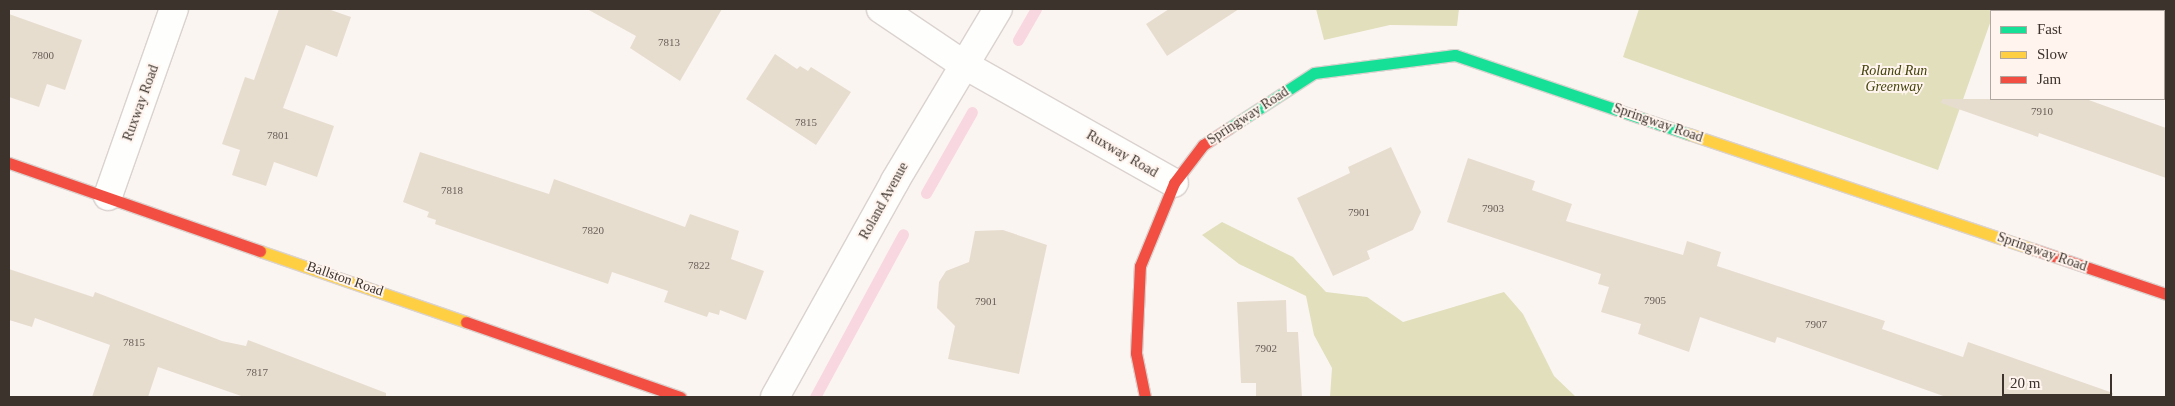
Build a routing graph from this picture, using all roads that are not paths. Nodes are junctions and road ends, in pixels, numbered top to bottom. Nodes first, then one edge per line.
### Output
1 (174, 9) edge
2 (882, 9) edge
3 (998, 9) edge
4 (963, 64) junction
5 (9, 163) edge
6 (1174, 183) junction
7 (108, 196) junction
8 (2166, 294) edge
9 (680, 397) edge
10 (775, 397) edge
11 (1145, 397) edge

1 - 7 street, Ruxway Road
2 - 4 street, Ruxway Road
3 - 4 street, Roland Avenue
4 - 6 street, Ruxway Road
4 - 10 street, Roland Avenue
5 - 7 street, Ballston Road
6 - 8 street, Springway Road
6 - 11 street, Ruxway Road
7 - 9 street, Ballston Road

